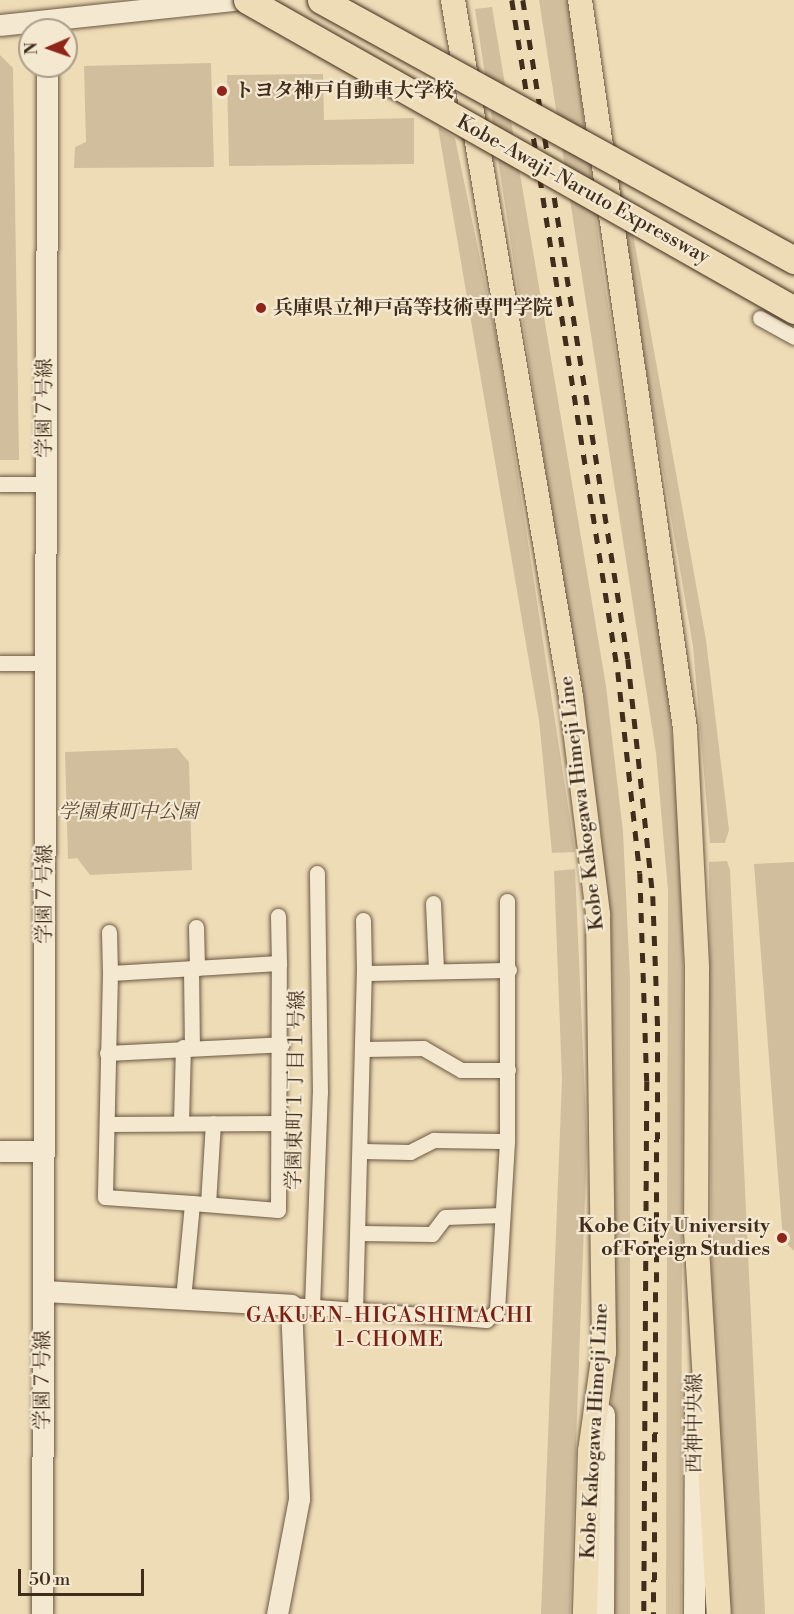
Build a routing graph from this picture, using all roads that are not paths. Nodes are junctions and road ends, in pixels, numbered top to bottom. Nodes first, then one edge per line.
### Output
1 (234, 0) edge
2 (247, 0) edge
3 (321, 0) edge
4 (453, 0) edge
5 (580, 0) edge
6 (78, 22) edge
7 (0, 25) edge
8 (18, 25) edge
9 (47, 78) edge
10 (794, 260) edge
11 (794, 309) edge
12 (760, 318) dead end
13 (794, 337) edge
14 (0, 484) edge
15 (45, 484) junction
16 (0, 663) edge
17 (44, 663) junction
18 (317, 873) dead end
19 (507, 901) dead end
20 (433, 903) dead end
21 (278, 916) dead end
22 (363, 920) dead end
23 (196, 927) dead end
24 (109, 932) dead end
25 (279, 963) junction
26 (194, 968) junction
27 (436, 970) junction
28 (509, 970) junction
29 (110, 973) junction
30 (364, 973) junction
31 (282, 1044) junction
32 (187, 1047) junction
33 (365, 1049) junction
34 (107, 1053) junction
35 (508, 1070) junction
36 (181, 1122) junction
37 (213, 1123) junction
38 (281, 1123) junction
39 (107, 1124) junction
40 (507, 1141) junction
41 (0, 1151) edge
42 (44, 1151) junction
43 (363, 1151) junction
44 (192, 1203) junction
45 (208, 1204) junction
46 (502, 1215) junction
47 (696, 1231) junction
48 (360, 1233) junction
49 (44, 1292) junction
50 (183, 1299) junction
51 (301, 1306) junction
52 (355, 1311) junction
53 (604, 1352) junction
54 (42, 1614) edge
55 (277, 1614) edge
56 (585, 1614) edge
57 (603, 1614) edge
58 (694, 1614) edge
59 (719, 1614) edge

1 - 6 street
2 - 11 highway, Kobe-Awaji-Naruto Expressway, bridge
3 - 10 highway, Kobe-Awaji-Naruto Expressway, bridge
4 - 53 main road, Kobe Kakogawa Himeji Line
5 - 47 main road
7 - 8 street
9 - 15 street, 学園７号線
12 - 13 street
14 - 15 street
15 - 17 street, 学園７号線
16 - 17 street
17 - 42 street, 学園７号線
18 - 51 street, 学園東町１丁目１号線
19 - 28 street
20 - 27 street
21 - 25 street
22 - 30 street
23 - 26 street
24 - 29 street
25 - 26 street
25 - 31 street
26 - 29 street
26 - 32 street
27 - 28 street
27 - 30 street
28 - 35 street
29 - 34 street
30 - 33 street
31 - 32 street
31 - 38 street
32 - 34 street
32 - 36 street
33 - 35 street
33 - 43 street
34 - 39 street
35 - 40 street
36 - 37 street
36 - 39 street
37 - 38 street
37 - 45 street
38 - 45 street
39 - 44 street
40 - 43 street
40 - 46 street
41 - 42 street
42 - 49 street, 学園７号線
43 - 48 street
44 - 45 street
44 - 50 street
46 - 48 street
46 - 52 street
47 - 58 street, 西神中央線
47 - 59 main road
48 - 52 street
49 - 50 street
49 - 54 street, 学園７号線
50 - 51 street
51 - 52 street
51 - 55 street
53 - 56 main road, Kobe Kakogawa Himeji Line
53 - 57 street

